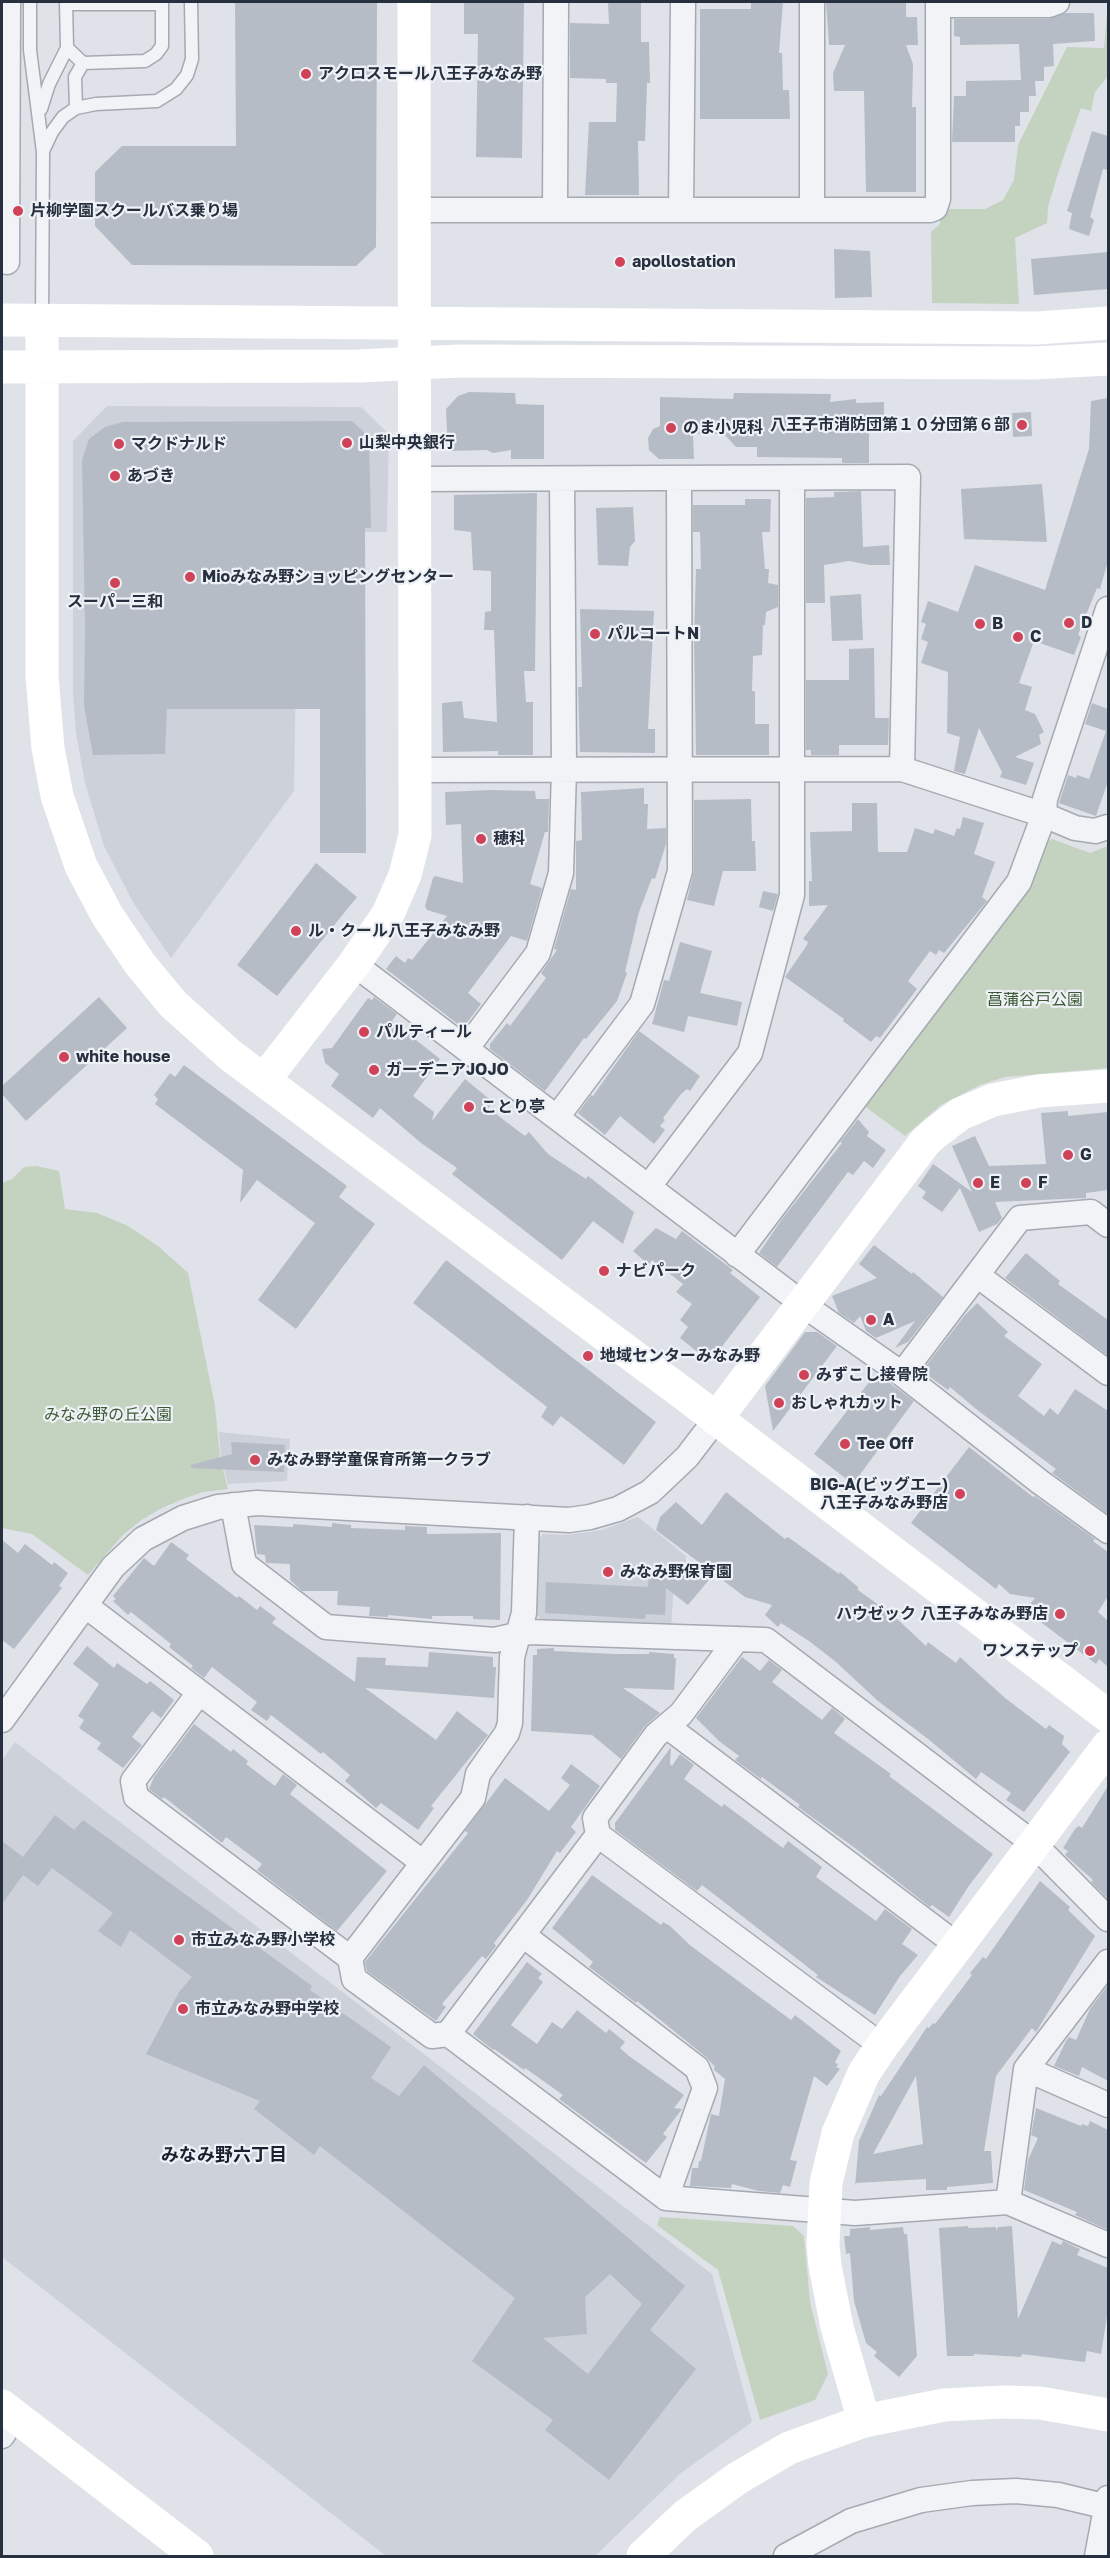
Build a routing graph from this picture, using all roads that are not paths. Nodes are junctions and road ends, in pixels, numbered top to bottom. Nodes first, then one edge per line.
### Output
1 (8, 2) edge
2 (30, 2) edge
3 (191, 2) edge
4 (414, 2) edge
5 (556, 2) edge
6 (683, 2) edge
7 (812, 2) edge
8 (1057, 2) edge
9 (66, 3) edge
10 (162, 3) edge
11 (938, 3) edge
12 (67, 48) junction
13 (83, 63) junction
14 (76, 108) junction
15 (39, 112) junction
16 (43, 152) junction
17 (415, 210) junction
18 (555, 210) junction
19 (681, 210) junction
20 (812, 210) junction
21 (2, 257) edge
22 (2, 320) edge
23 (42, 321) junction
24 (1108, 323) edge
25 (415, 325) junction
26 (1108, 358) edge
27 (415, 363) junction
28 (2, 367) edge
29 (42, 367) junction
30 (679, 478) junction
31 (792, 478) junction
32 (415, 479) junction
33 (562, 479) junction
34 (1108, 609) edge
35 (564, 769) junction
36 (903, 769) junction
37 (415, 770) junction
38 (679, 770) junction
39 (794, 770) junction
40 (1044, 815) junction
41 (1108, 827) edge
42 (354, 964) junction
43 (466, 1049) junction
44 (264, 1080) junction
45 (1108, 1086) edge
46 (557, 1117) junction
47 (650, 1186) junction
48 (1108, 1225) edge
49 (738, 1255) junction
50 (977, 1275) junction
51 (803, 1304) junction
52 (1108, 1373) edge
53 (902, 1374) junction
54 (716, 1419) junction
55 (233, 1505) junction
56 (526, 1517) junction
57 (1108, 1531) edge
58 (86, 1606) junction
59 (519, 1635) junction
60 (738, 1639) junction
61 (199, 1693) junction
62 (4, 1710) edge
63 (1108, 1716) edge
64 (668, 1727) junction
65 (1108, 1746) edge
66 (598, 1835) junction
67 (1034, 1844) junction
68 (422, 1862) junction
69 (1108, 1918) edge
70 (523, 1935) junction
71 (957, 1945) junction
72 (350, 1958) junction
73 (1108, 1962) edge
74 (448, 2034) junction
75 (882, 2046) junction
76 (1026, 2069) junction
77 (1108, 2105) edge
78 (666, 2198) junction
79 (1008, 2202) junction
80 (824, 2210) junction
81 (1108, 2245) edge
82 (1108, 2415) edge
83 (6, 2419) edge
84 (864, 2421) junction
85 (1108, 2503) edge
86 (197, 2556) edge
87 (643, 2556) edge
88 (786, 2556) edge
89 (1097, 2556) edge

1 - 21 street
2 - 15 lane
3 - 14 lane
4 - 17 street
5 - 18 street
6 - 19 street
7 - 20 street
8 - 11 street
9 - 10 lane
9 - 12 lane
10 - 13 lane
11 - 20 street
12 - 13 lane
12 - 15 lane
13 - 14 lane
14 - 16 lane
15 - 16 lane
16 - 23 lane
17 - 18 street
17 - 25 street
18 - 19 street
19 - 20 street
22 - 23 street
23 - 25 street
23 - 29 street
24 - 25 street
25 - 27 street
26 - 27 street
27 - 29 street
27 - 32 street
28 - 29 street
29 - 44 street
30 - 31 street
30 - 33 street
30 - 38 street
31 - 36 street
31 - 39 street
32 - 33 street
32 - 37 street
33 - 35 street
34 - 40 street
35 - 37 street
35 - 38 street
35 - 43 street
36 - 39 street
36 - 40 street
37 - 42 street
38 - 39 street
38 - 46 street
39 - 47 street
40 - 41 street
40 - 49 street
42 - 43 street
42 - 44 street
43 - 46 street
44 - 54 street
45 - 51 street
46 - 47 street
47 - 49 street
48 - 50 street
49 - 51 street
50 - 52 street
50 - 53 street
51 - 53 street
51 - 54 street
53 - 57 street
54 - 56 street
54 - 63 street
55 - 56 street
55 - 58 street
55 - 59 street
56 - 59 street
58 - 61 street
58 - 62 street
59 - 60 street
59 - 68 street
60 - 64 street
60 - 67 street
61 - 68 street
61 - 72 street
64 - 66 street
64 - 71 street
65 - 67 street
66 - 70 street
66 - 75 street
67 - 69 street
67 - 71 street
68 - 72 street
70 - 74 street
70 - 78 street
71 - 75 street
72 - 74 street
73 - 76 street
74 - 78 street
75 - 80 street
76 - 77 street
76 - 79 street
78 - 80 street
79 - 80 street
79 - 81 street
80 - 84 street
82 - 84 street
83 - 86 street
84 - 87 street
85 - 88 street
85 - 89 street

